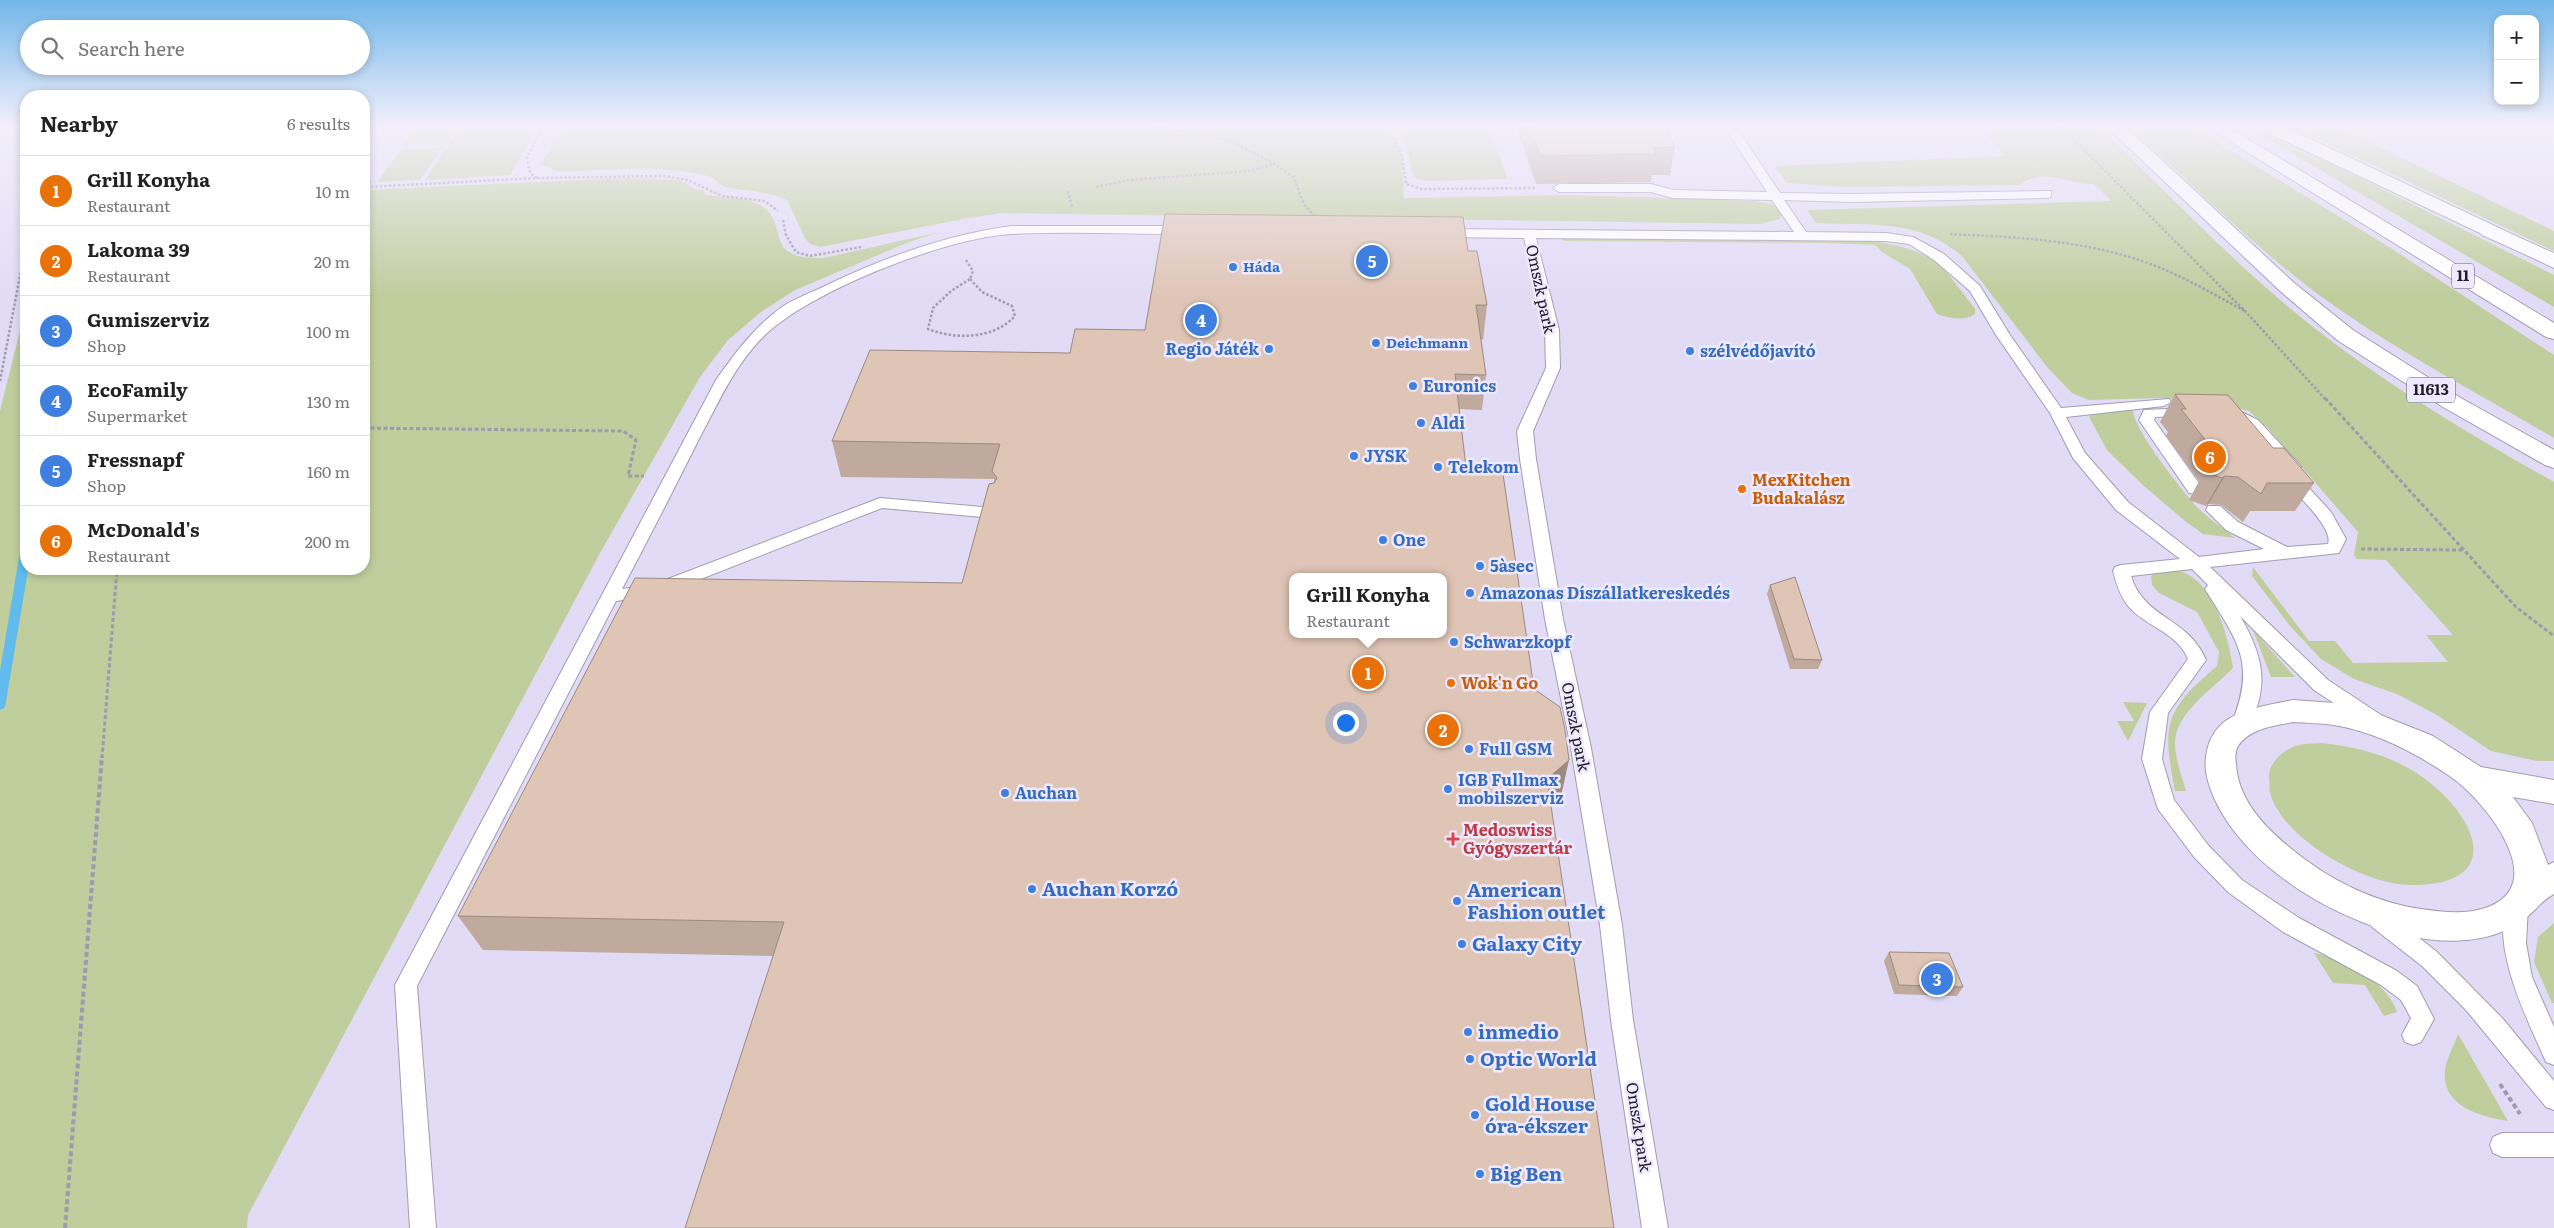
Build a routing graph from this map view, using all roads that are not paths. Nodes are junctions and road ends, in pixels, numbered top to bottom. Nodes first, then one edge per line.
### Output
1 (1769, 183) edge
2 (2176, 183) edge
3 (2310, 183) edge
4 (2389, 183) edge
5 (1559, 188) road end
6 (2046, 194) dead end
7 (1778, 197) junction
8 (1205, 231) edge
9 (1430, 233) edge
10 (1529, 234) junction
11 (1803, 237) junction
12 (2554, 262) edge
13 (2554, 332) edge
14 (2208, 409) junction
15 (2057, 413) junction
16 (2554, 460) edge
17 (2195, 489) dead end
18 (2214, 510) dead end
19 (994, 513) edge
20 (2282, 551) junction
21 (2197, 564) junction
22 (611, 596) junction
23 (2240, 725) junction
24 (2385, 727) junction
25 (2474, 778) junction
26 (2554, 792) edge
27 (2533, 892) edge
28 (2359, 906) junction
29 (2413, 1035) dead end
30 (2554, 1054) edge
31 (2554, 1099) edge
32 (2554, 1144) edge
33 (2502, 1145) dead end
34 (424, 1228) edge
35 (1655, 1228) edge

1 - 7 lane
2 - 16 main road, 11613
3 - 13 main road, 11
4 - 12 main road
5 - 7 lane
6 - 7 lane
7 - 11 lane
8 - 22 lane
9 - 10 lane
10 - 11 lane
10 - 35 lane, Omszk park
11 - 15 lane
14 - 15 lane
14 - 17 lane
14 - 20 lane
15 - 21 lane
18 - 20 lane
19 - 22 lane
20 - 21 lane
21 - 23 lane
21 - 24 lane
21 - 29 lane
22 - 34 lane
23 - 24 main road
23 - 28 main road
24 - 25 main road
25 - 26 main road
25 - 27 main road
27 - 28 main road
27 - 30 lane
28 - 31 lane
32 - 33 lane

